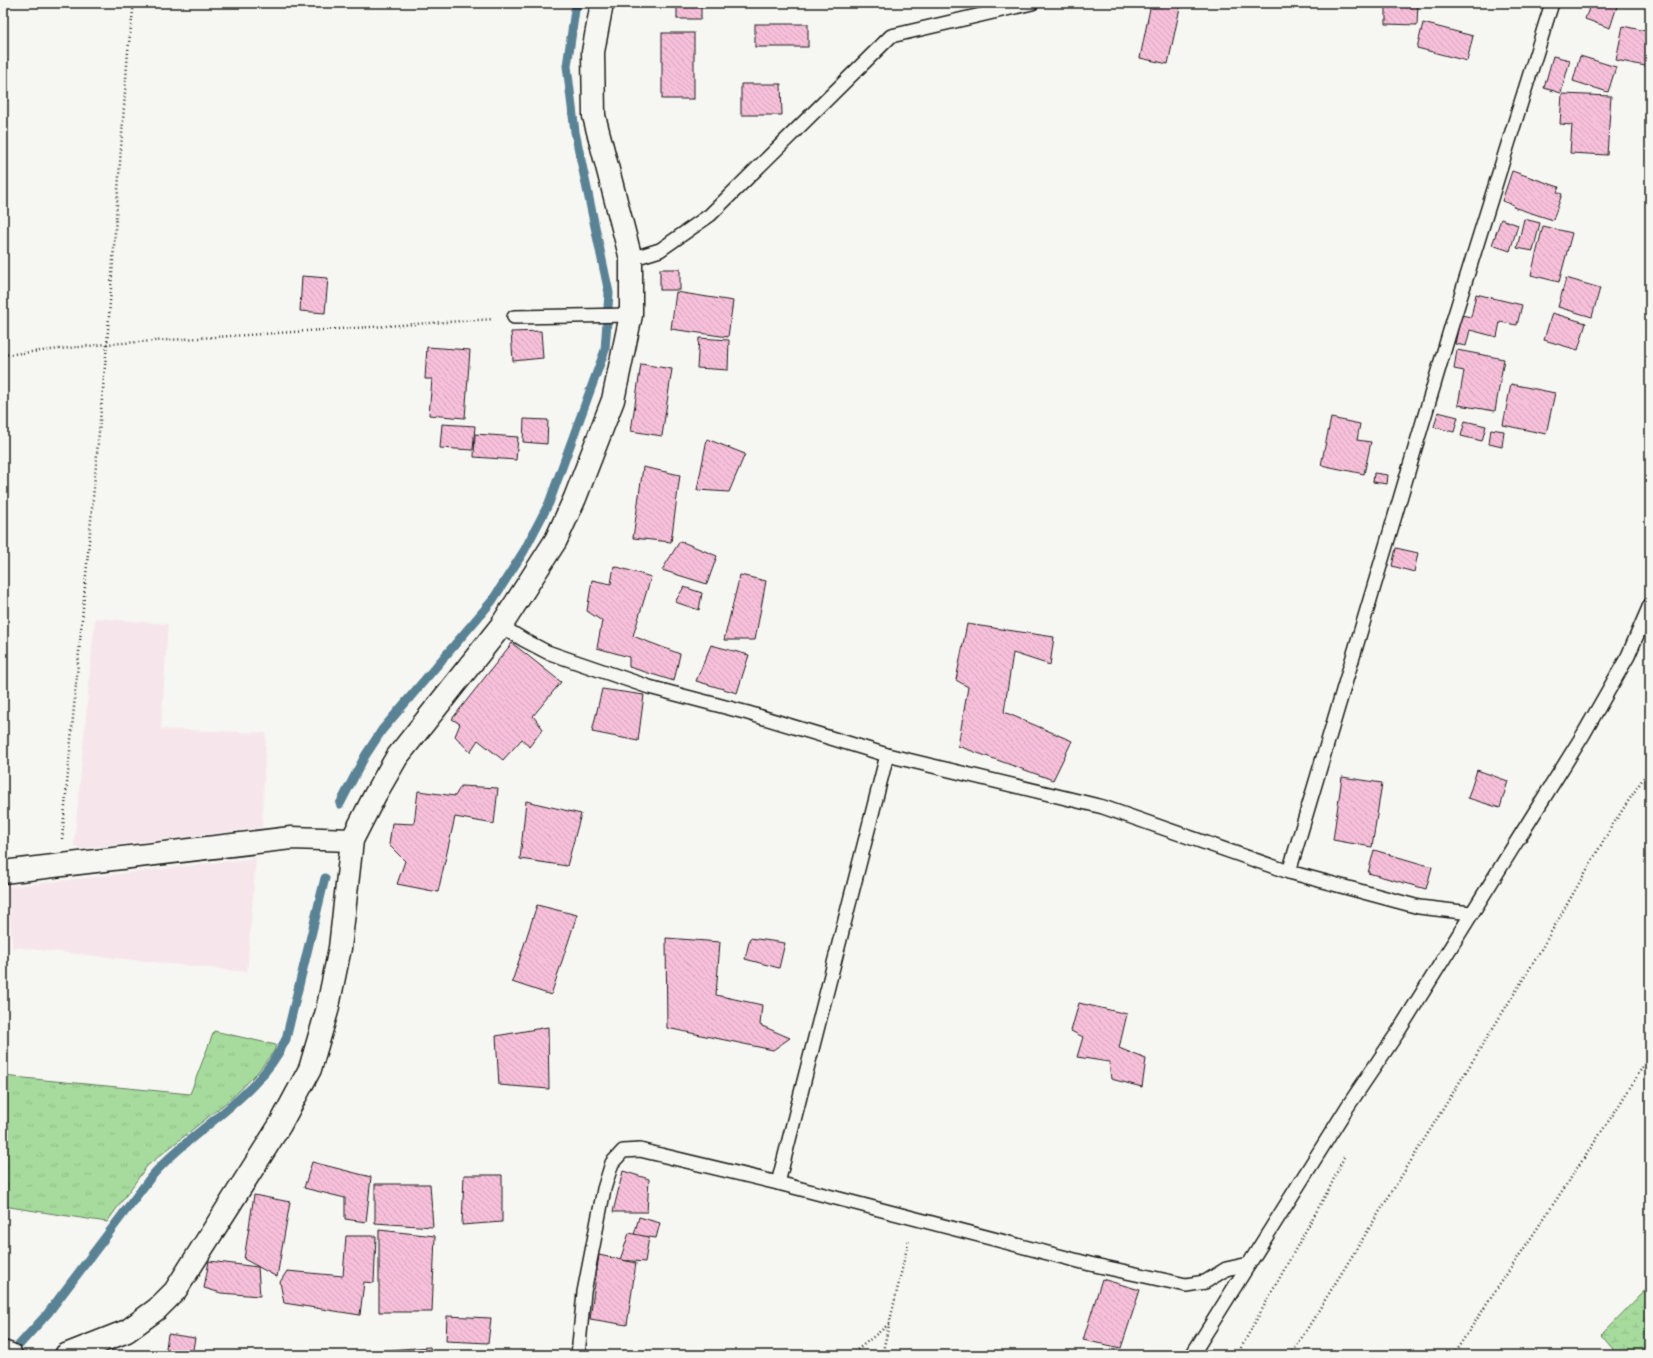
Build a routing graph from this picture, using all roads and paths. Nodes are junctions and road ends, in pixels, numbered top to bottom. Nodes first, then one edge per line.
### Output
1 (134, 3) edge
2 (602, 3) edge
3 (1032, 3) edge
4 (1552, 3) edge
5 (631, 259) junction
6 (624, 315) junction
7 (514, 317) joint
8 (107, 344) junction
9 (3, 355) edge
10 (1650, 605) edge
11 (501, 626) junction
12 (887, 755) junction
13 (1650, 768) edge
14 (352, 840) junction
15 (60, 866) junction
16 (3, 872) edge
17 (1289, 872) junction
18 (1472, 913) junction
19 (1650, 1055) edge
20 (1346, 1151) dead end
21 (778, 1183) junction
22 (914, 1218) junction
23 (1249, 1264) junction
24 (890, 1324) junction
25 (3, 1352) edge
26 (11, 1355) edge
27 (66, 1355) edge
28 (578, 1355) edge
29 (851, 1355) edge
30 (882, 1355) edge
31 (1192, 1355) edge
32 (1237, 1355) edge
33 (1291, 1355) edge
34 (1453, 1355) edge

1 - 8 path
2 - 5 street
3 - 5 lane
4 - 17 lane
5 - 6 street
6 - 7 lane
6 - 11 street
7 - 8 path
8 - 9 path
8 - 15 path
10 - 18 lane
11 - 12 lane
11 - 14 street
12 - 17 lane
12 - 21 lane
13 - 33 path
14 - 15 street
14 - 27 street
15 - 16 street
17 - 18 lane
18 - 23 lane
19 - 34 path
20 - 32 path
21 - 22 lane
21 - 28 lane
22 - 23 lane
22 - 24 path
23 - 31 lane
24 - 29 path
24 - 30 path
25 - 26 street

